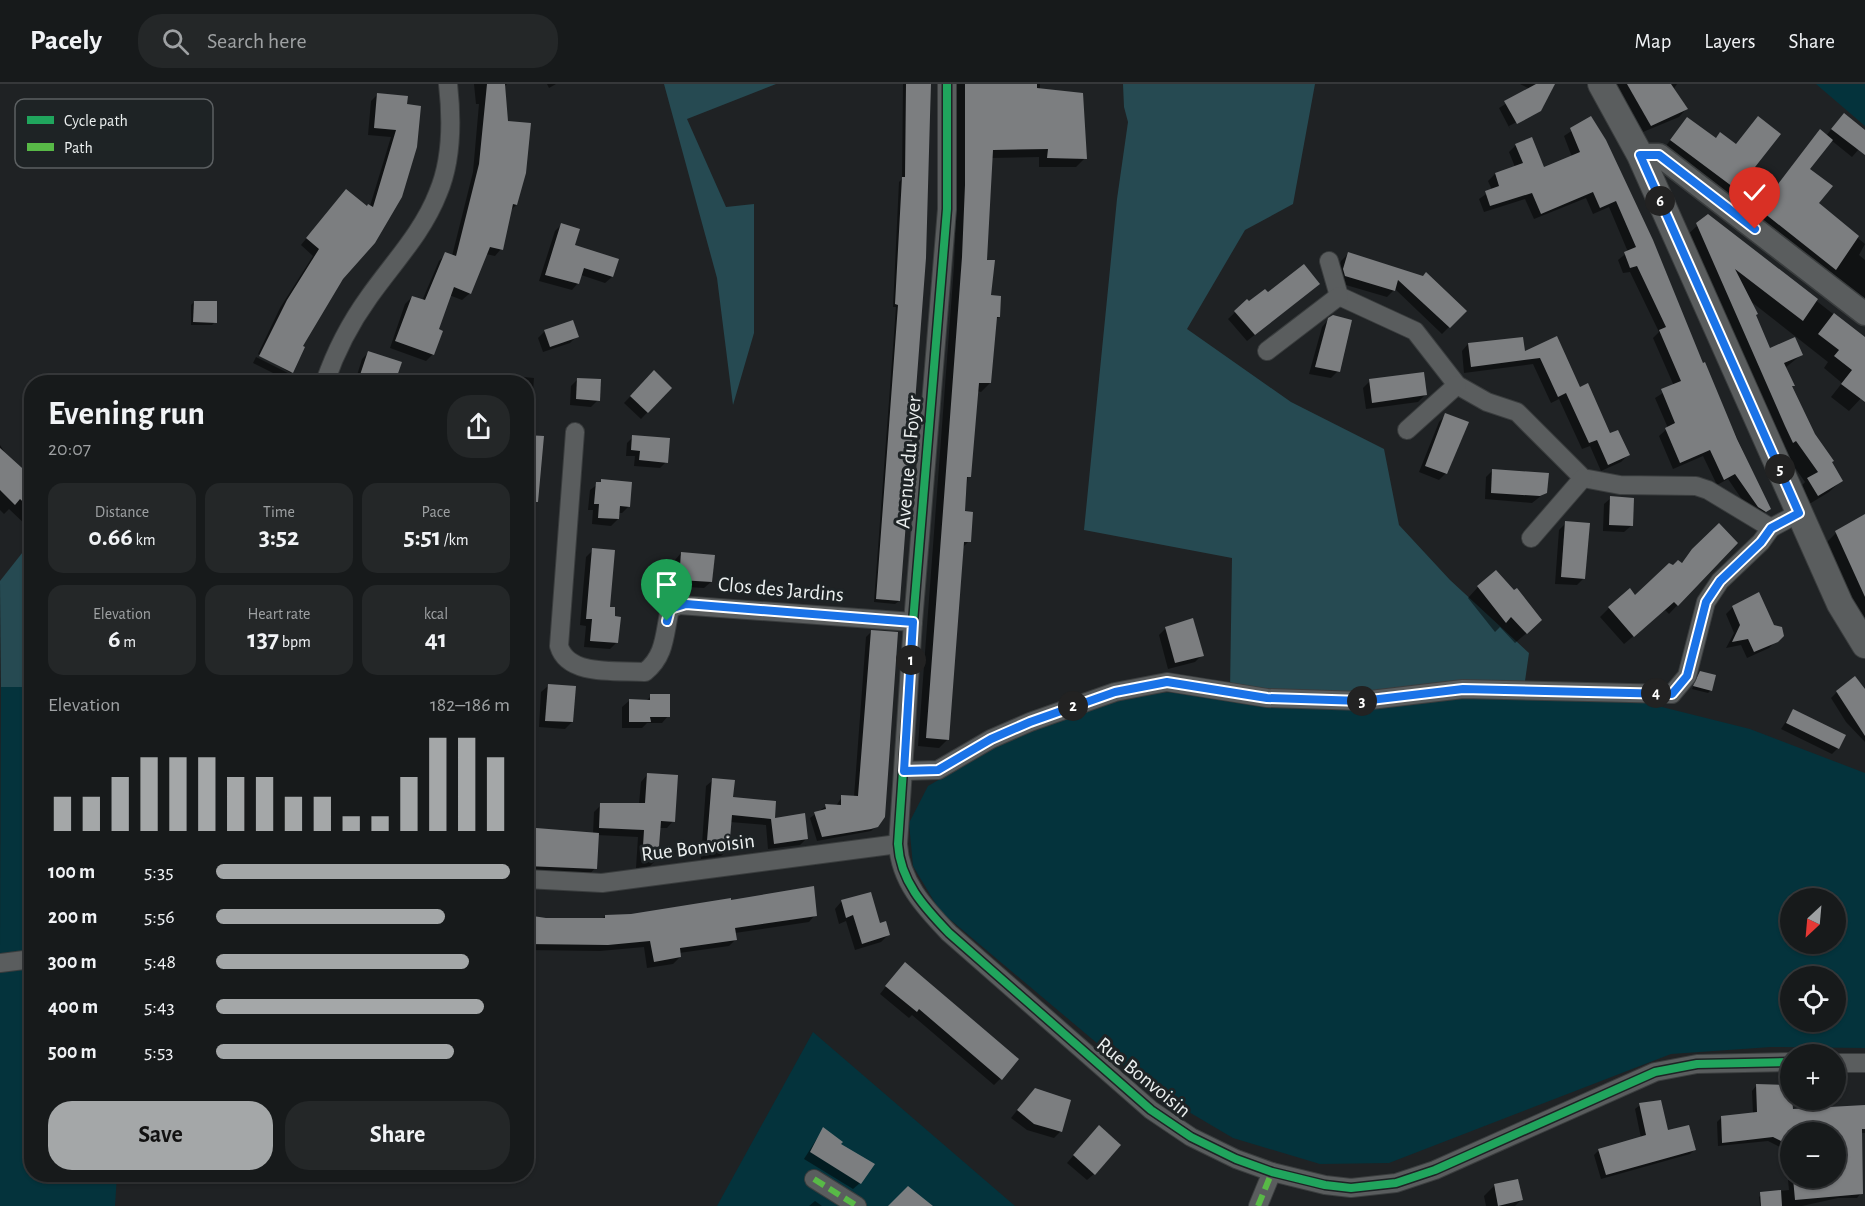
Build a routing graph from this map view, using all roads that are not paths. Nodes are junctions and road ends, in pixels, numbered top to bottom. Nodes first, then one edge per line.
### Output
1 (448, 84) edge
2 (947, 84) edge
3 (1604, 85) edge
4 (1640, 155) junction
5 (1329, 261) dead end
6 (1339, 296) junction
7 (1865, 314) edge
8 (1267, 351) dead end
9 (328, 375) edge
10 (1457, 385) junction
11 (1407, 430) dead end
12 (575, 432) dead end
13 (1583, 478) junction
14 (1799, 513) junction
15 (1771, 528) junction
16 (1531, 538) dead end
17 (913, 622) junction
18 (1865, 645) edge
19 (904, 771) junction
20 (898, 844) junction
21 (534, 879) edge
22 (24, 960) edge
23 (0, 963) edge
24 (1780, 1062) edge
25 (1846, 1063) edge
26 (1865, 1063) edge
27 (1272, 1172) junction
28 (814, 1179) dead end
29 (857, 1206) edge
30 (1258, 1206) edge

1 - 9 street
2 - 17 street, Avenue du Foyer
3 - 4 main road
4 - 7 street
4 - 14 main road
5 - 6 street
6 - 8 street
6 - 10 street
10 - 11 street
10 - 13 street
12 - 17 street, Clos des Jardins
13 - 15 street
13 - 16 street
14 - 15 street
14 - 18 main road
15 - 19 street
17 - 19 street, Avenue du Foyer
19 - 20 street, Avenue du Foyer
20 - 21 street, Rue Bonvoisin
20 - 27 street, Rue Bonvoisin
22 - 23 street
24 - 27 street, Rue Bonvoisin
25 - 26 street
27 - 30 street
28 - 29 street

